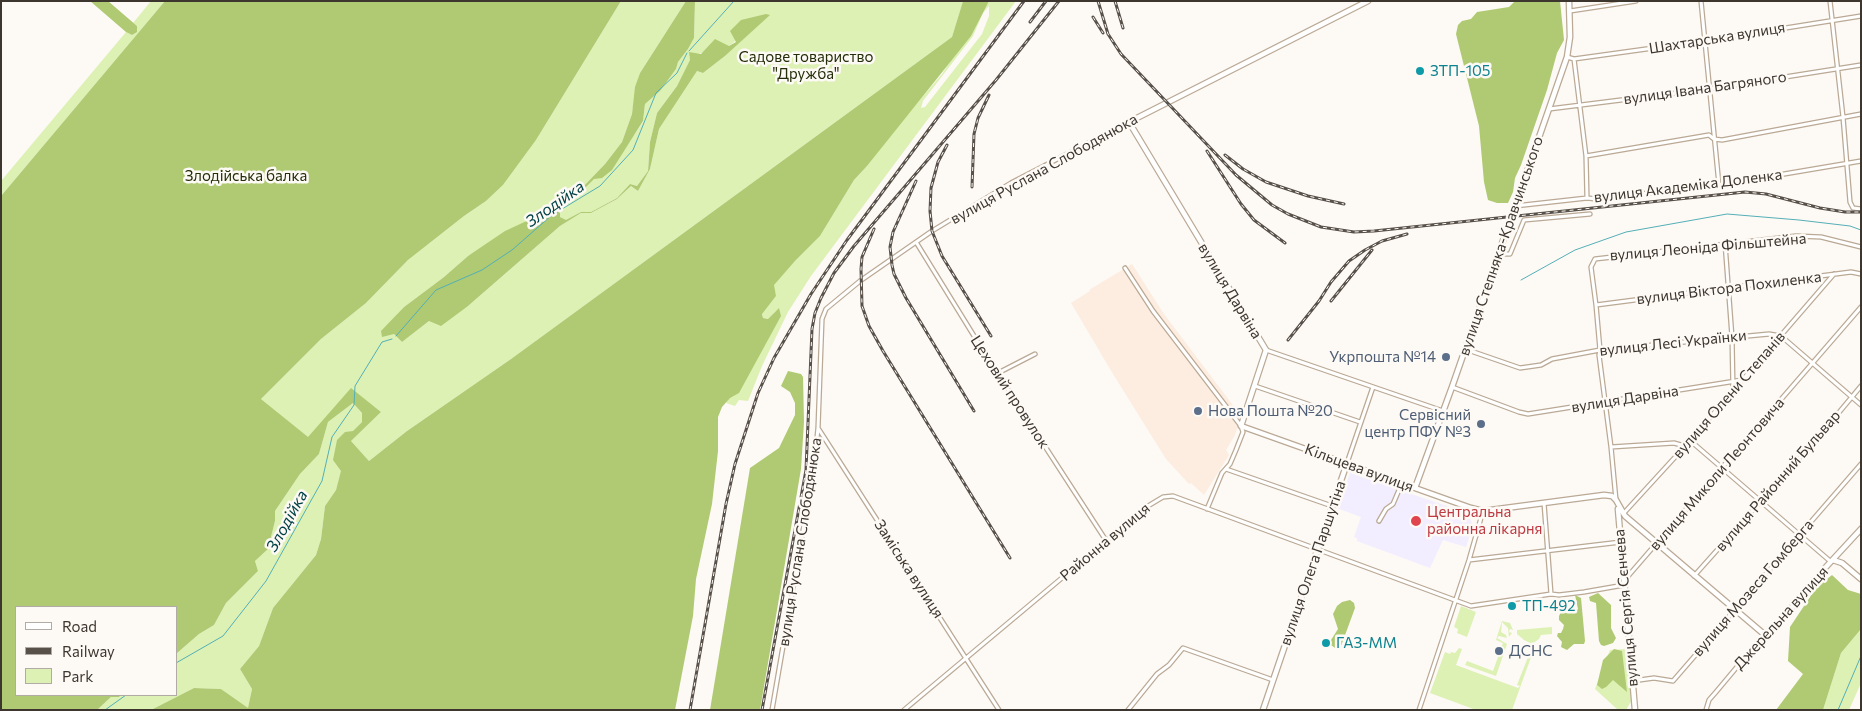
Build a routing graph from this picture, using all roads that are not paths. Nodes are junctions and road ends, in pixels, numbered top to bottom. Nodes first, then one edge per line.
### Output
1 (1368, 1) edge
2 (1569, 1) edge
3 (1636, 1) edge
4 (1700, 1) edge
5 (1830, 1) edge
6 (1570, 12) junction
7 (1861, 16) edge
8 (1831, 20) junction
9 (1704, 41) junction
10 (1567, 57) junction
11 (1574, 59) junction
12 (1861, 65) edge
13 (1838, 69) junction
14 (1709, 89) junction
15 (1579, 106) junction
16 (1549, 109) junction
17 (1861, 114) edge
18 (1843, 117) junction
19 (1130, 122) junction
20 (1714, 139) junction
21 (1586, 156) junction
22 (1861, 161) edge
23 (1847, 163) junction
24 (1719, 185) junction
25 (1587, 198) junction
26 (1515, 206) junction
27 (1861, 208) edge
28 (1590, 214) dead end
29 (916, 242) junction
30 (1725, 243) junction
31 (1861, 247) edge
32 (1498, 254) junction
33 (1125, 268) dead end
34 (1834, 274) junction
35 (1861, 274) edge
36 (1729, 288) junction
37 (1596, 305) junction
38 (1861, 307) edge
39 (1781, 336) junction
40 (1732, 337) junction
41 (1465, 349) junction
42 (1266, 350) junction
43 (1600, 350) junction
44 (1035, 354) dead end
45 (1813, 363) junction
46 (998, 373) junction
47 (1743, 380) junction
48 (1734, 383) junction
49 (1255, 386) junction
50 (1861, 386) edge
51 (1372, 387) junction
52 (1452, 387) junction
53 (1733, 392) junction
54 (1851, 396) junction
55 (1605, 401) junction
56 (1861, 405) edge
57 (1444, 411) junction
58 (1360, 422) junction
59 (1241, 426) junction
60 (818, 428) junction
61 (1688, 443) junction
62 (1611, 447) junction
63 (1347, 463) junction
64 (1861, 464) edge
65 (1226, 469) junction
66 (1722, 469) junction
67 (1402, 483) junction
68 (1415, 488) junction
69 (1616, 500) junction
70 (1760, 502) junction
71 (1544, 503) junction
72 (1332, 506) junction
73 (1618, 506) junction
74 (1208, 510) junction
75 (1483, 511) junction
76 (1623, 514) junction
77 (1379, 521) dead end
78 (1861, 529) edge
79 (1799, 535) junction
80 (1106, 542) junction
81 (1621, 542) junction
82 (1656, 544) junction
83 (1317, 549) junction
84 (1547, 550) junction
85 (1469, 560) junction
86 (1832, 561) junction
87 (1694, 576) junction
88 (1861, 579) edge
89 (1624, 585) junction
90 (1551, 594) junction
91 (1456, 600) junction
92 (1734, 610) junction
93 (1767, 635) junction
94 (967, 658) junction
95 (1273, 680) junction
96 (1632, 681) junction
97 (772, 710) edge
98 (904, 710) edge
99 (999, 710) edge
100 (1128, 710) edge
101 (1263, 710) edge
102 (1419, 710) edge
103 (1634, 710) edge
104 (1706, 710) edge

1 - 19 street, вулиця Руслана Слободянюка
2 - 6 street, вулиця Степняка-Кравчинського
3 - 6 street
4 - 9 street
5 - 8 street
6 - 10 street, вулиця Степняка-Кравчинського
7 - 8 street, Шахтарська вулиця
8 - 9 street, Шахтарська вулиця
8 - 13 street
9 - 11 street, Шахтарська вулиця
9 - 14 street
10 - 11 street
10 - 16 street, вулиця Степняка-Кравчинського
11 - 15 street
12 - 13 street, вулиця Івана Багряного
13 - 14 street, вулиця Івана Багряного
13 - 18 street
14 - 15 street, вулиця Івана Багряного
14 - 20 street
15 - 16 street, вулиця Івана Багряного
15 - 21 street
16 - 26 street, вулиця Степняка-Кравчинського
17 - 18 street
18 - 20 street
18 - 23 street
19 - 29 street, вулиця Руслана Слободянюка
19 - 42 street, вулиця Дарвіна
20 - 21 street
20 - 24 street
21 - 25 street
22 - 23 street, вулиця Академіка Доленка
23 - 24 street, вулиця Академіка Доленка
23 - 27 street
24 - 25 street, вулиця Академіка Доленка
25 - 26 street, вулиця Академіка Доленка
26 - 32 street, вулиця Степняка-Кравчинського
28 - 32 street
29 - 46 street, Цеховий провулок
29 - 60 street, вулиця Руслана Слободянюка
30 - 31 street, вулиця Леоніда Фільштейна
30 - 36 street
30 - 37 street, вулиця Леоніда Фільштейна
32 - 41 street, вулиця Степняка-Кравчинського
33 - 59 street
34 - 35 street, вулиця Віктора Похиленка
34 - 36 street, вулиця Віктора Похиленка
34 - 39 street, вулиця Олени Степанів
36 - 37 street, вулиця Віктора Похиленка
36 - 40 street
37 - 43 street
38 - 45 street, вулиця Миколи Леонтовича
39 - 40 street, вулиця Лесі Українки
39 - 45 street
39 - 47 street, вулиця Олени Степанів
40 - 43 street, вулиця Лесі Українки
40 - 48 street
41 - 43 street, вулиця Лесі Українки
41 - 52 street, вулиця Степняка-Кравчинського
42 - 49 street
42 - 51 street, вулиця Дарвіна
43 - 55 street
44 - 46 street
45 - 54 street
45 - 66 street, вулиця Миколи Леонтовича
46 - 80 street, Цеховий провулок
47 - 48 street, вулиця Дарвіна
47 - 53 street, вулиця Олени Степанів
48 - 53 street
48 - 55 street, вулиця Дарвіна
49 - 58 street
49 - 59 street
50 - 54 street, вулиця Районний Бульвар
51 - 57 street, вулиця Дарвіна
51 - 58 street, вулиця Олега Паршутіна
52 - 55 street, вулиця Дарвіна
52 - 57 street, вулиця Степняка-Кравчинського
53 - 61 street, вулиця Олени Степанів
54 - 56 street
54 - 70 street, вулиця Районний Бульвар
55 - 62 street
57 - 68 street, вулиця Степняка-Кравчинського
58 - 63 street, вулиця Олега Паршутіна
59 - 63 street, Кільцева вулиця
59 - 65 street
60 - 94 street, Заміська вулиця
60 - 97 street, вулиця Руслана Слободянюка
61 - 62 street
61 - 66 street
61 - 76 street, вулиця Олени Степанів
62 - 69 street
63 - 67 street, Кільцева вулиця
63 - 72 street, вулиця Олега Паршутіна
64 - 79 street, вулиця Мозеса Гомберга
65 - 72 street
65 - 74 street
66 - 70 street
66 - 82 street, вулиця Миколи Леонтовича
67 - 68 street, Кільцева вулиця
67 - 77 street
68 - 75 street, Кільцева вулиця
69 - 71 street, Кільцева вулиця
69 - 73 street
70 - 79 street
70 - 87 street, вулиця Районний Бульвар
71 - 75 street, Кільцева вулиця
71 - 84 street
72 - 83 street, вулиця Олега Паршутіна
73 - 76 street
73 - 81 street, вулиця Сергія Сєнчева
74 - 80 street, Районна вулиця
74 - 83 street
75 - 85 street
76 - 82 street
78 - 86 street, Джерельна вулиця
79 - 86 street
79 - 92 street, вулиця Мозеса Гомберга
80 - 94 street, Районна вулиця
81 - 84 street
81 - 89 street, вулиця Сергія Сєнчева
82 - 87 street
82 - 89 street, вулиця Миколи Леонтовича
83 - 91 street
83 - 95 street, вулиця Олега Паршутіна
84 - 85 street
84 - 90 street
85 - 91 street
86 - 88 street
86 - 93 street, Джерельна вулиця
87 - 92 street
89 - 90 street
89 - 96 street, вулиця Сергія Сєнчева
90 - 91 street
91 - 102 street
92 - 93 street
92 - 96 street, вулиця Мозеса Гомберга
93 - 104 street, Джерельна вулиця
94 - 98 street, Районна вулиця
94 - 99 street, Заміська вулиця
95 - 100 street
95 - 101 street, вулиця Олега Паршутіна
96 - 103 street, вулиця Сергія Сєнчева

